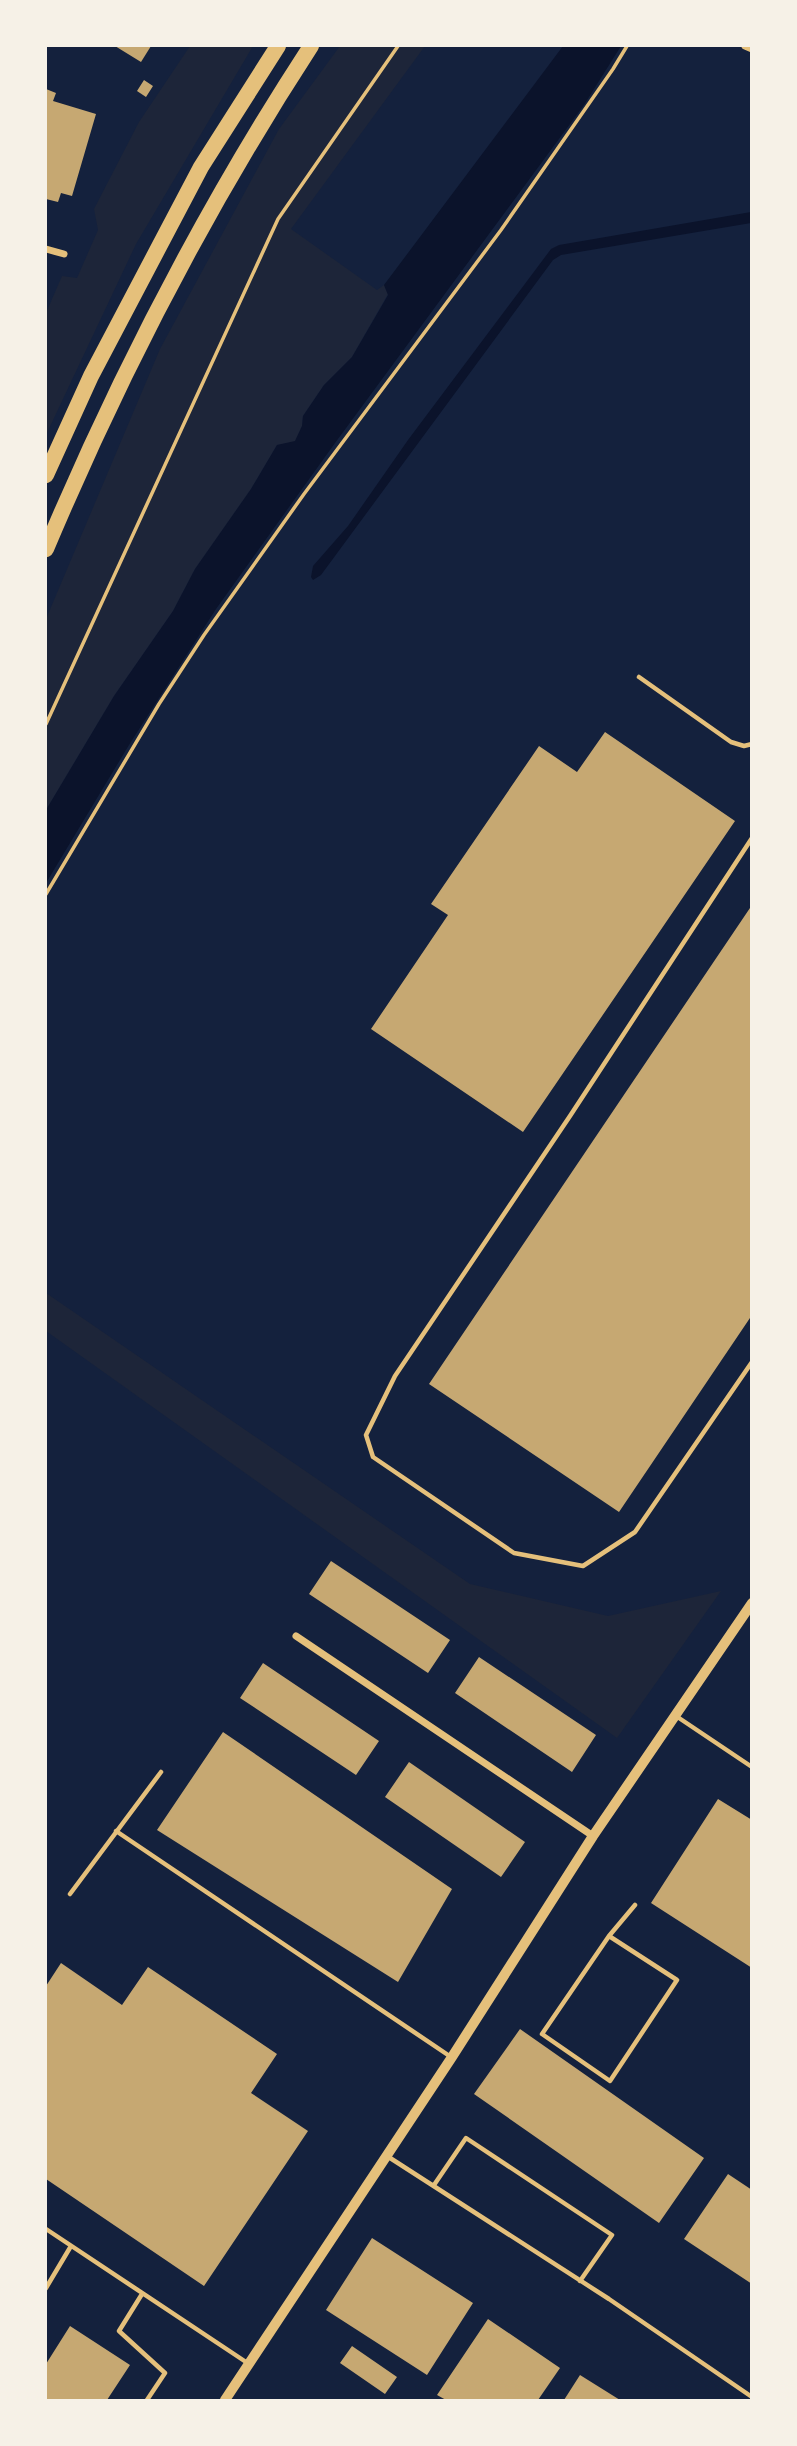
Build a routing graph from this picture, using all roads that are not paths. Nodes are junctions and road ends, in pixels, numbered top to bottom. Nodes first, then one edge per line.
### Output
1 (278, 46) edge
2 (311, 46) edge
3 (745, 46) edge
4 (751, 49) edge
5 (46, 249) edge
6 (64, 254) dead end
7 (46, 475) edge
8 (46, 549) edge
9 (639, 677) dead end
10 (751, 744) edge
11 (751, 838) edge
12 (751, 1362) edge
13 (751, 1603) edge
14 (296, 1636) dead end
15 (675, 1715) junction
16 (751, 1767) edge
17 (161, 1772) dead end
18 (116, 1830) junction
19 (593, 1836) junction
20 (70, 1894) dead end
21 (635, 1905) dead end
22 (609, 1936) junction
23 (452, 2057) junction
24 (387, 2155) junction
25 (434, 2185) junction
26 (46, 2229) edge
27 (71, 2246) junction
28 (580, 2281) junction
29 (46, 2288) edge
30 (142, 2294) junction
31 (249, 2364) junction
32 (751, 2397) edge
33 (147, 2400) edge
34 (225, 2400) edge

1 - 7 highway
2 - 8 highway
3 - 4 street
5 - 6 street
9 - 10 lane
11 - 12 lane
13 - 15 street
14 - 19 street
15 - 16 lane
15 - 19 street
17 - 18 lane
18 - 20 lane
18 - 23 lane
19 - 23 street
21 - 22 lane
22 - 22 lane
23 - 24 street
24 - 25 lane
24 - 31 street
25 - 28 lane
25 - 28 lane
26 - 27 lane
27 - 29 lane
27 - 30 lane
28 - 32 lane
30 - 31 lane
30 - 33 lane
31 - 34 street

